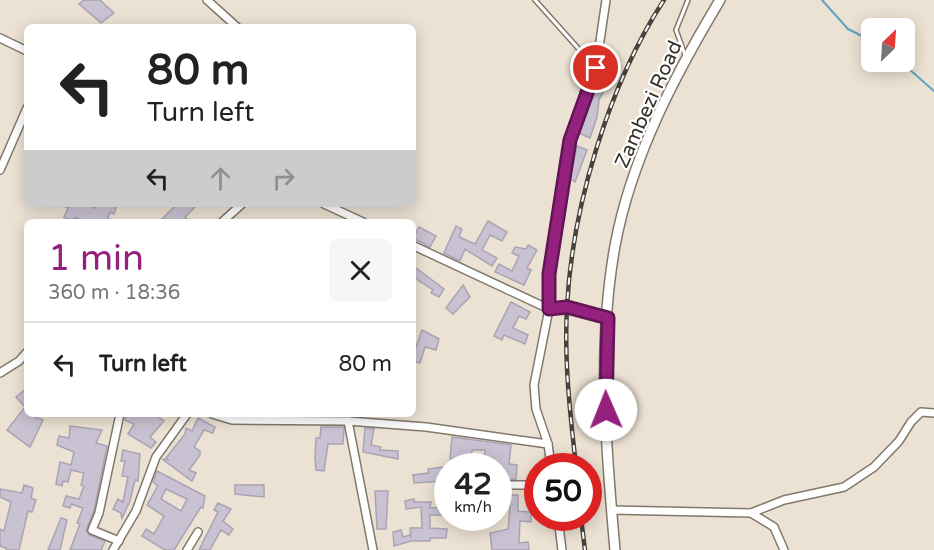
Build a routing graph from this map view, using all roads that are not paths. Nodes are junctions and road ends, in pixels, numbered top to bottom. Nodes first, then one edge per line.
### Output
1 (207, 0) edge
2 (536, 0) edge
3 (606, 0) edge
4 (688, 0) edge
5 (720, 0) edge
6 (234, 24) edge
7 (0, 38) edge
8 (24, 50) edge
9 (686, 57) junction
10 (596, 68) junction
11 (24, 115) edge
12 (0, 170) edge
13 (239, 207) edge
14 (330, 207) edge
15 (225, 219) edge
16 (356, 219) edge
17 (416, 247) edge
18 (549, 309) junction
19 (608, 318) junction
20 (24, 355) edge
21 (0, 373) edge
22 (934, 413) edge
23 (119, 417) edge
24 (185, 417) edge
25 (222, 417) edge
26 (348, 421) junction
27 (548, 444) junction
28 (549, 453) edge
29 (611, 510) junction
30 (751, 513) junction
31 (560, 531) edge
32 (198, 532) dead end
33 (119, 541) junction
34 (113, 550) edge
35 (188, 550) edge
36 (372, 550) edge
37 (562, 550) edge
38 (615, 550) edge
39 (784, 550) edge

1 - 6 street
2 - 10 lane
3 - 10 street
4 - 9 lane
5 - 9 main road, Zambezi Road
7 - 8 street
9 - 19 main road, Zambezi Road
10 - 18 street
11 - 12 street
13 - 15 street
14 - 16 street
17 - 18 street
18 - 19 street
18 - 27 street
19 - 29 main road, Zambezi Road
20 - 21 street
22 - 30 street
23 - 33 street
24 - 33 street
25 - 26 street
26 - 27 street
26 - 36 street
27 - 28 street
29 - 30 street
29 - 38 main road, Zambezi Road
30 - 39 street
31 - 37 street
32 - 35 street
33 - 34 street

